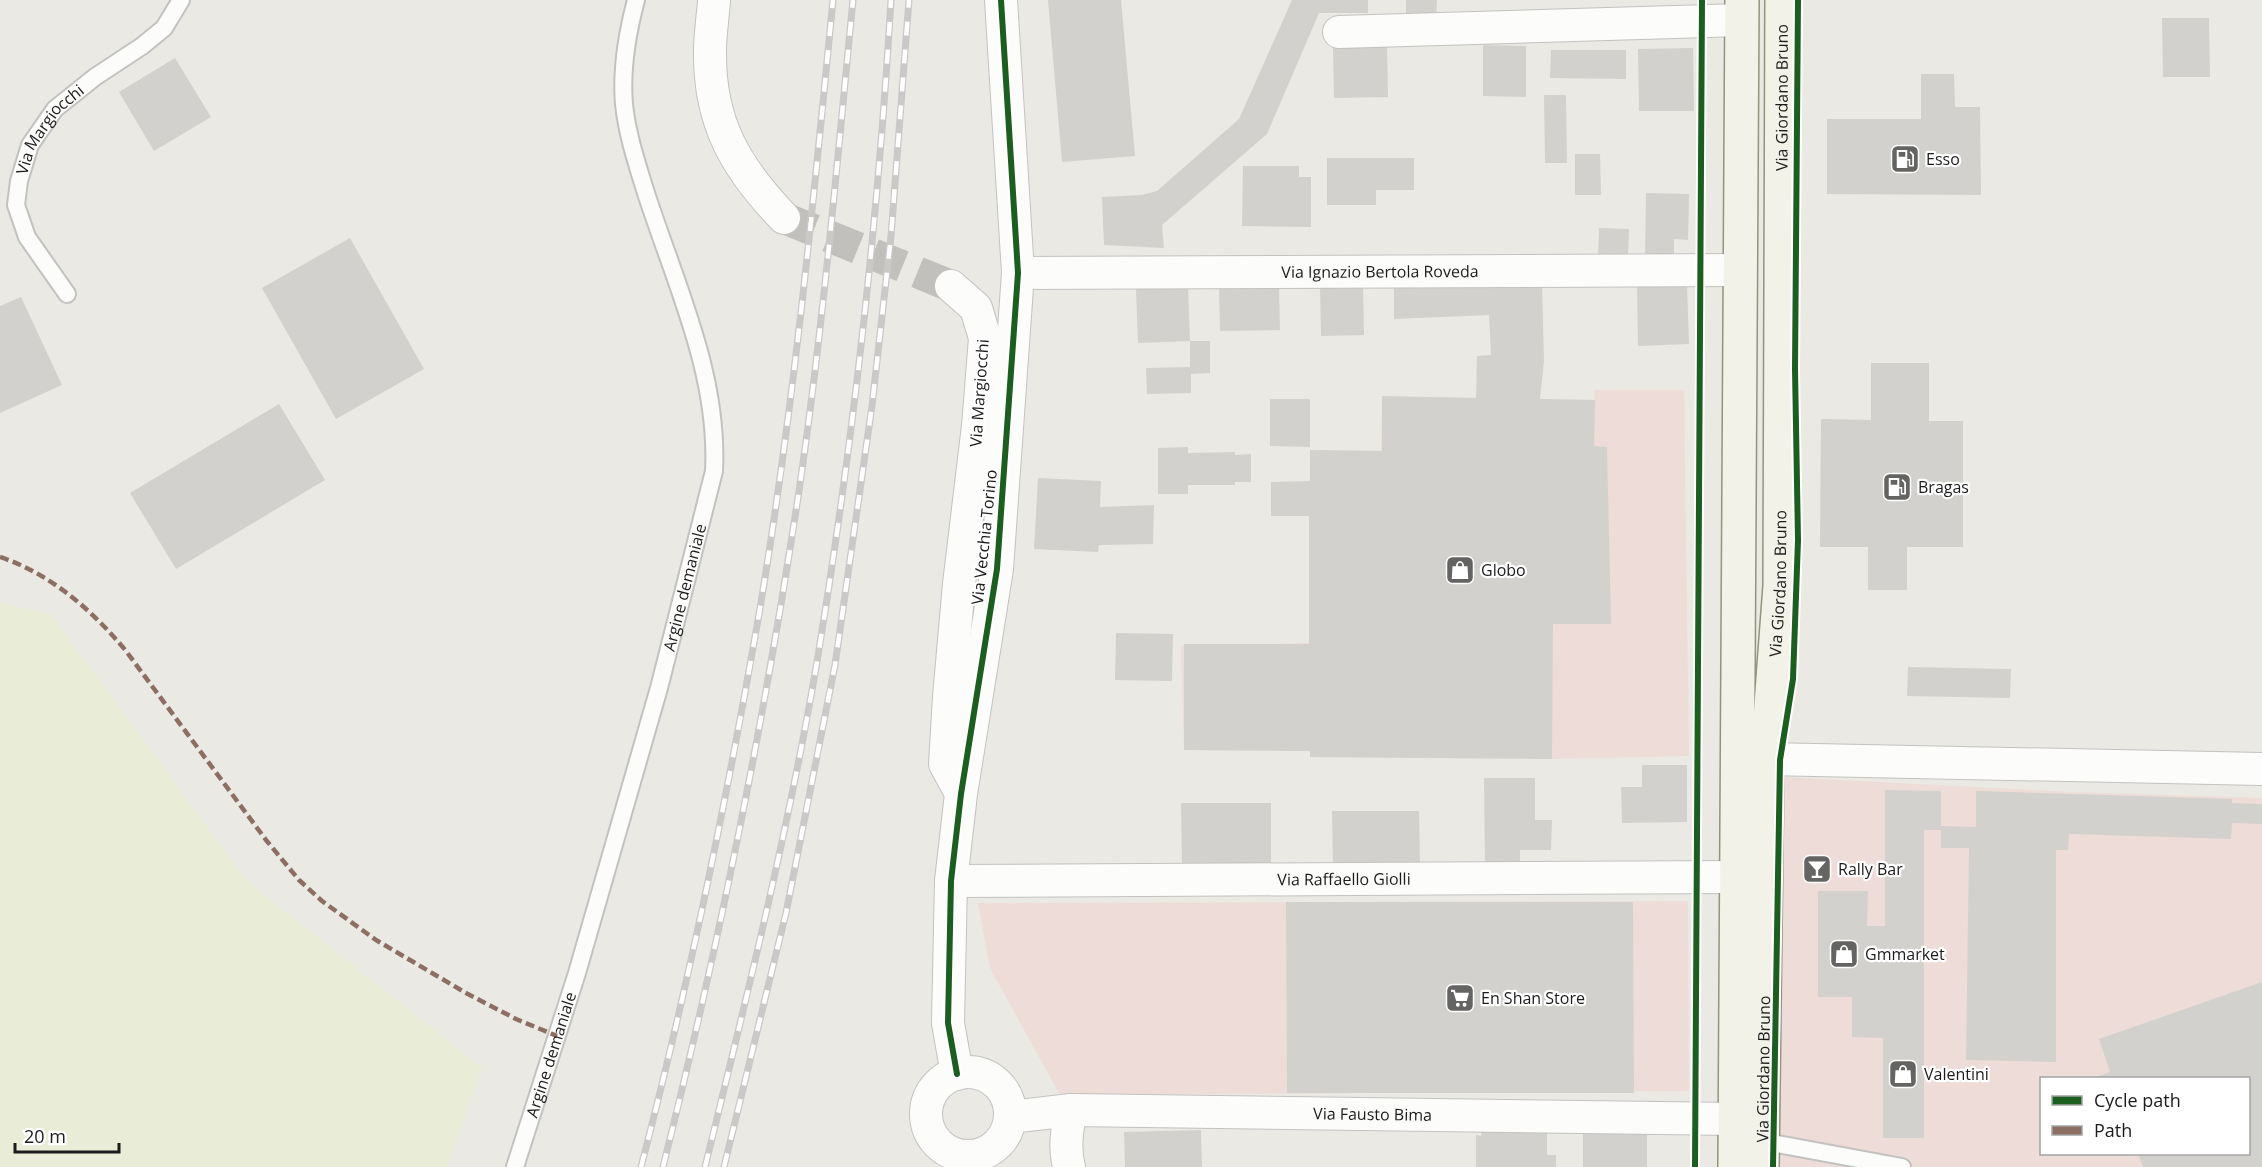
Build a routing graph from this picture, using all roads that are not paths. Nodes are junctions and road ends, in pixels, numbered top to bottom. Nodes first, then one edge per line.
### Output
1 (181, 0) edge
2 (636, 0) edge
3 (714, 0) edge
4 (1001, 0) edge
5 (1782, 0) edge
6 (1742, 10) edge
7 (1339, 32) dead end
8 (784, 218) tunnel mouth
9 (1740, 270) junction
10 (1018, 273) junction
11 (951, 286) tunnel mouth
12 (67, 294) dead end
13 (1767, 759) junction
14 (2262, 769) edge
15 (961, 794) junction
16 (1737, 877) junction
17 (951, 881) junction
18 (957, 1074) junction
19 (1071, 1110) junction
20 (1010, 1117) junction
21 (1736, 1119) junction
22 (1762, 1154) edge
23 (515, 1167) edge
24 (1070, 1167) edge
25 (1735, 1167) edge
26 (1902, 1167) edge

1 - 12 lane, Via Margiocchi
2 - 23 lane, Argine demaniale
3 - 8 street
4 - 10 street, Via Vecchia Torino
5 - 13 main road, Via Giordano Bruno
6 - 7 street
6 - 9 main road, Via Giordano Bruno
9 - 10 street, Via Ignazio Bertola Roveda
9 - 16 main road, Via Giordano Bruno
10 - 15 street, Via Vecchia Torino
11 - 15 street, Via Margiocchi
13 - 14 street
13 - 22 main road, Via Giordano Bruno
15 - 17 street, Via Vecchia Torino
16 - 17 street, Via Raffaello Giolli
16 - 21 main road, Via Giordano Bruno
17 - 18 street, Via Vecchia Torino
18 - 20 street
18 - 20 street
19 - 20 street, Via Fausto Bima
19 - 21 street, Via Fausto Bima
19 - 24 street
21 - 25 main road, Via Giordano Bruno
22 - 26 lane

